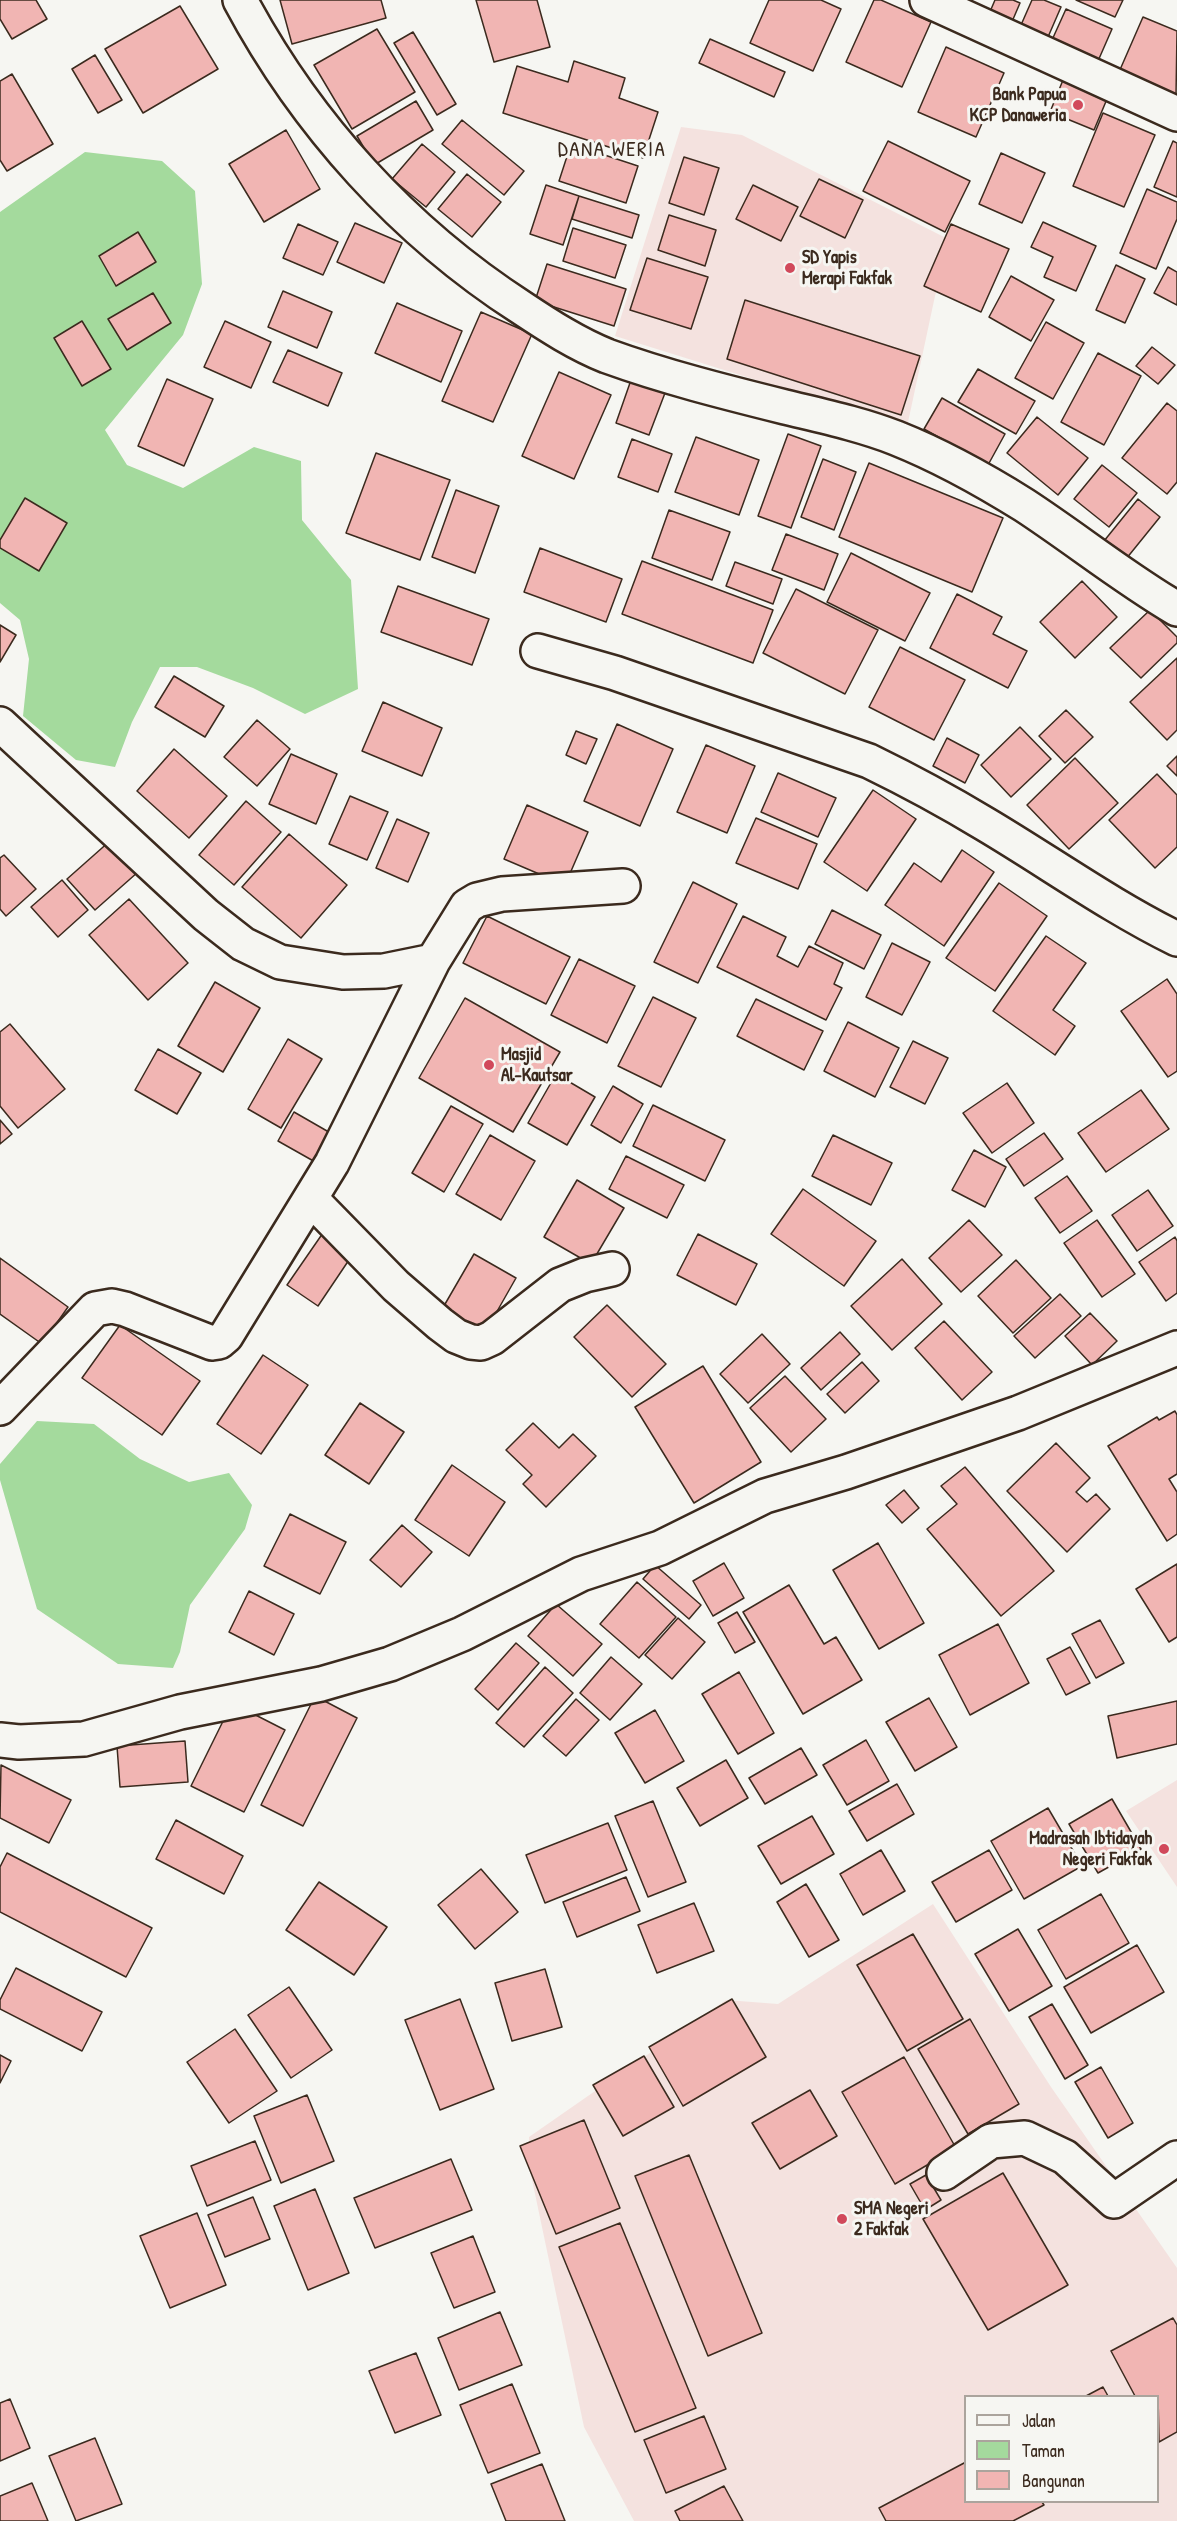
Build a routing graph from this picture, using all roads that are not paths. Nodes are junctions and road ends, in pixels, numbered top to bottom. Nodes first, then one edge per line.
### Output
1 (240, 0) edge
2 (927, 0) edge
3 (1177, 114) edge
4 (1177, 609) edge
5 (538, 651) dead end
6 (0, 724) edge
7 (622, 886) dead end
8 (1177, 939) edge
9 (433, 961) junction
10 (311, 1199) junction
11 (612, 1269) dead end
12 (1177, 1348) edge
13 (0, 1408) edge
14 (0, 1740) edge
15 (1177, 2158) edge
16 (944, 2173) dead end

1 - 4 street
2 - 3 street
5 - 8 street
6 - 9 street
7 - 9 street
9 - 10 street
10 - 11 street
10 - 13 street
12 - 14 street
15 - 16 street

